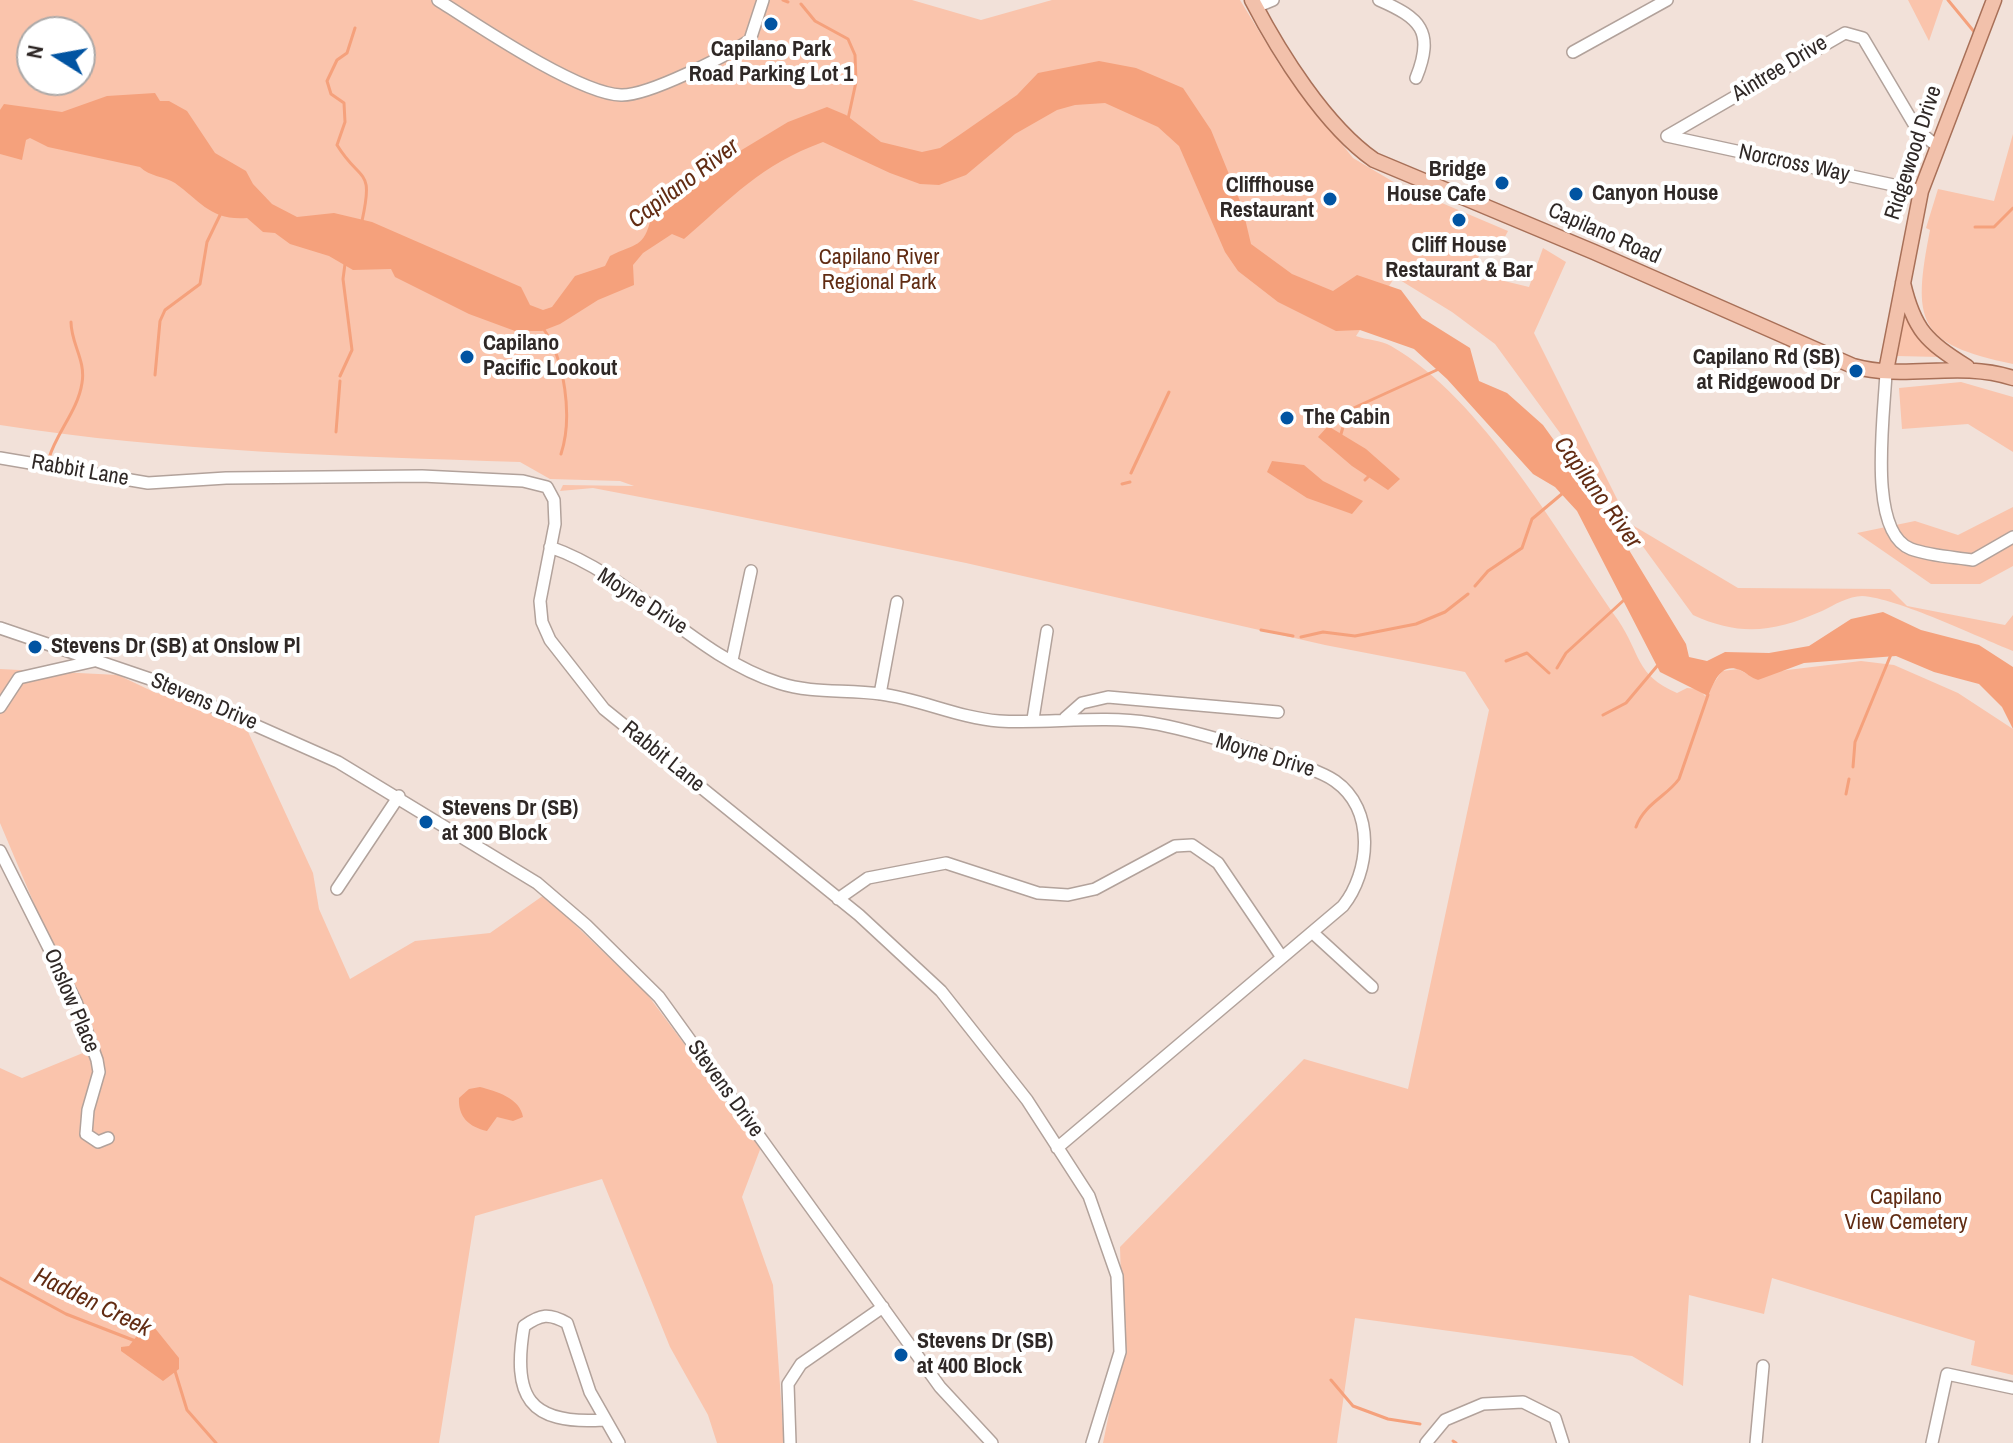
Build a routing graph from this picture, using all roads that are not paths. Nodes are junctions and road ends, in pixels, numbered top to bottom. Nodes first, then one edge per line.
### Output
1 (438, 0) edge
2 (763, 0) edge
3 (1273, 0) edge
4 (1379, 0) edge
5 (1667, 0) edge
6 (1994, 0) edge
7 (1254, 4) edge
8 (1573, 52) dead end
9 (1416, 78) dead end
10 (1667, 136) joint
11 (1937, 146) junction
12 (1921, 191) junction
13 (1902, 279) junction
14 (1967, 368) junction
15 (1886, 371) junction
16 (2013, 378) edge
17 (0, 458) edge
18 (2013, 537) edge
19 (550, 547) junction
20 (751, 571) dead end
21 (897, 602) dead end
22 (0, 628) edge
23 (1047, 631) dead end
24 (732, 660) junction
25 (96, 661) junction
26 (880, 694) junction
27 (0, 707) edge
28 (1278, 712) dead end
29 (1065, 718) junction
30 (1033, 719) junction
31 (399, 796) junction
32 (0, 851) edge
33 (337, 889) dead end
34 (838, 899) junction
35 (1313, 933) junction
36 (1281, 956) junction
37 (1372, 987) dead end
38 (108, 1138) dead end
39 (1057, 1148) junction
40 (883, 1307) junction
41 (1763, 1366) dead end
42 (2013, 1388) edge
43 (603, 1420) junction
44 (619, 1443) edge
45 (790, 1443) edge
46 (992, 1443) edge
47 (1092, 1443) edge
48 (1426, 1443) edge
49 (1563, 1443) edge
50 (1756, 1443) edge
51 (1932, 1443) edge

1 - 2 street
3 - 7 street
4 - 9 street
5 - 8 street
6 - 11 main road, Ridgewood Drive
7 - 15 main road, Capilano Road
10 - 11 street, Aintree Drive
10 - 12 street, Norcross Way
11 - 12 main road, Ridgewood Drive
12 - 13 main road, Ridgewood Drive
13 - 14 main road
13 - 15 main road, Ridgewood Drive
14 - 15 main road, Capilano Road
14 - 16 main road, Capilano Road
15 - 18 street
17 - 19 street, Rabbit Lane
19 - 24 street, Moyne Drive
19 - 34 street, Rabbit Lane
20 - 24 street
21 - 26 street
22 - 25 street, Stevens Drive
23 - 30 street
24 - 26 street, Moyne Drive
25 - 27 street
25 - 31 street, Stevens Drive
26 - 30 street, Moyne Drive
28 - 29 street, Moyne Drive
29 - 30 street, Moyne Drive
29 - 35 street, Moyne Drive
31 - 33 street
31 - 40 street, Stevens Drive
32 - 38 street, Onslow Place
34 - 36 street
34 - 39 street, Rabbit Lane
35 - 36 street, Moyne Drive
35 - 37 street
36 - 39 street, Moyne Drive
39 - 47 street, Rabbit Lane
40 - 45 street
40 - 46 street, Stevens Drive
41 - 50 street
42 - 51 street
43 - 43 street
43 - 44 street
48 - 49 street

